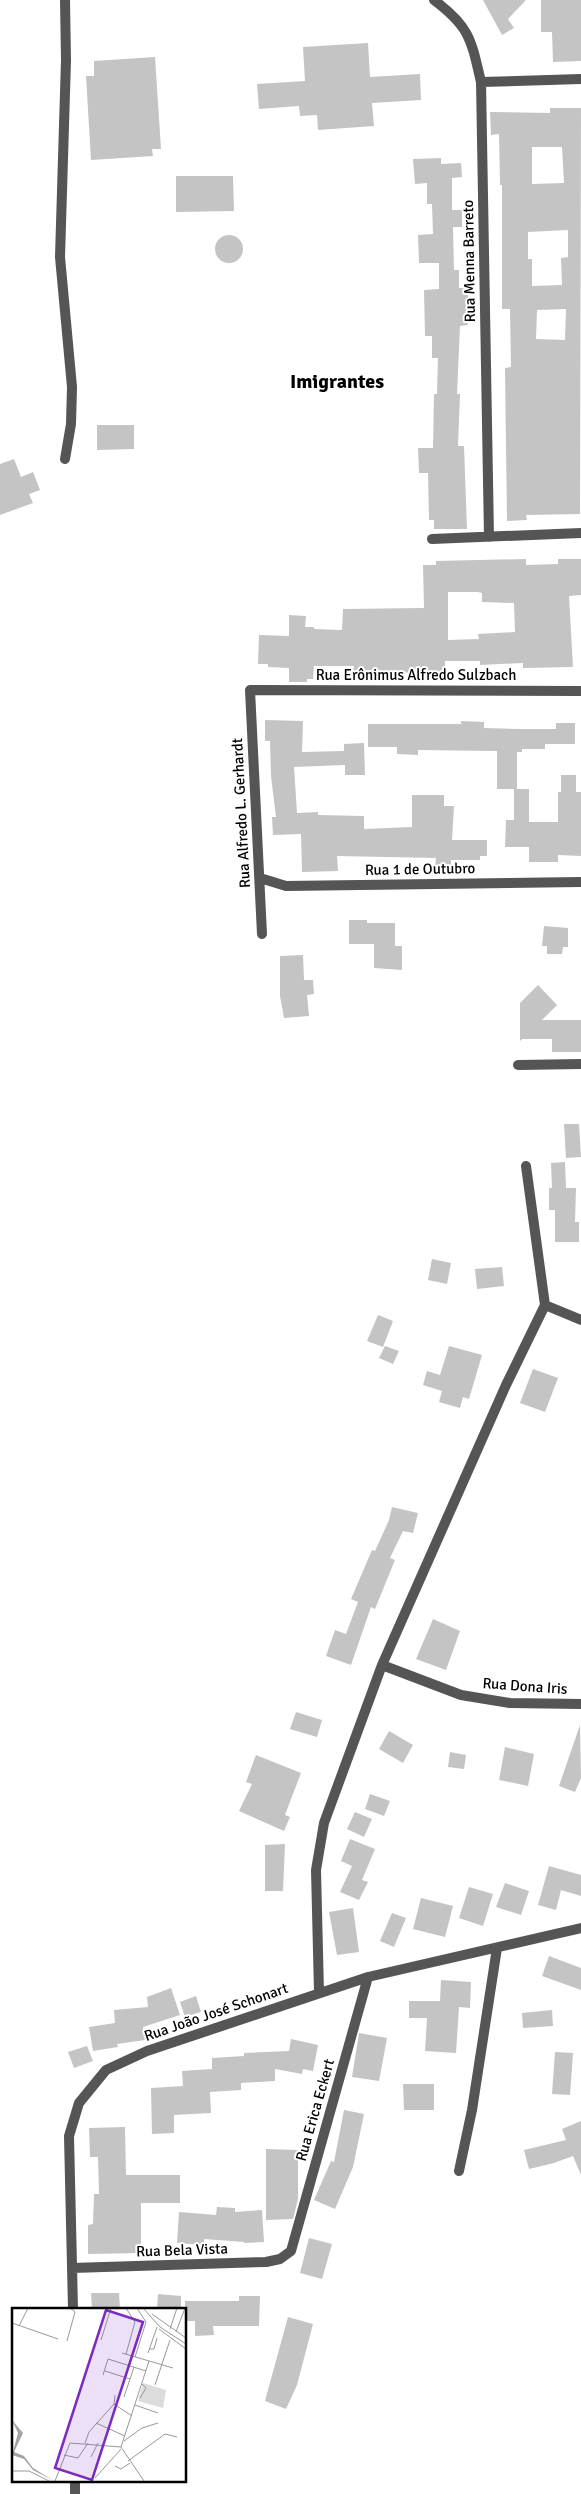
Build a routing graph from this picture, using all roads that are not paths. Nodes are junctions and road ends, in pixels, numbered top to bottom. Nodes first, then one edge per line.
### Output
1 (65, 0) edge
2 (434, 0) edge
3 (581, 79) edge
4 (481, 82) junction
5 (66, 459) dead end
6 (581, 533) edge
7 (489, 537) junction
8 (432, 538) dead end
9 (250, 690) joint
10 (581, 691) edge
11 (260, 878) junction
12 (581, 882) edge
13 (262, 934) dead end
14 (581, 1064) edge
15 (518, 1065) dead end
16 (526, 1166) dead end
17 (545, 1305) junction
18 (581, 1320) edge
19 (382, 1665) junction
20 (581, 1704) edge
21 (581, 1928) edge
22 (497, 1948) junction
23 (368, 1977) junction
24 (319, 1992) junction
25 (459, 2171) dead end
26 (291, 2251) joint
27 (72, 2268) junction
28 (73, 2308) edge

1 - 5 street
2 - 4 street, Rua Menna Barreto
3 - 4 street
4 - 7 street, Rua Menna Barreto
6 - 7 street
7 - 8 street
9 - 10 street, Rua Erônimus Alfredo Sulzbach
9 - 11 street, Rua Alfredo L. Gerhardt
11 - 12 street, Rua 1 de Outubro
11 - 13 street, Rua Alfredo L. Gerhardt
14 - 15 street
16 - 17 street
17 - 18 street
17 - 19 street
19 - 20 street, Rua Dona Iris
19 - 24 street
21 - 22 street, Rua João José Schonart
22 - 23 street, Rua João José Schonart
22 - 25 street
23 - 24 street, Rua João José Schonart
23 - 26 street, Rua Erica Eckert
24 - 27 street, Rua João José Schonart
26 - 27 street, Rua Bela Vista
27 - 28 street, Rua João José Schonart

